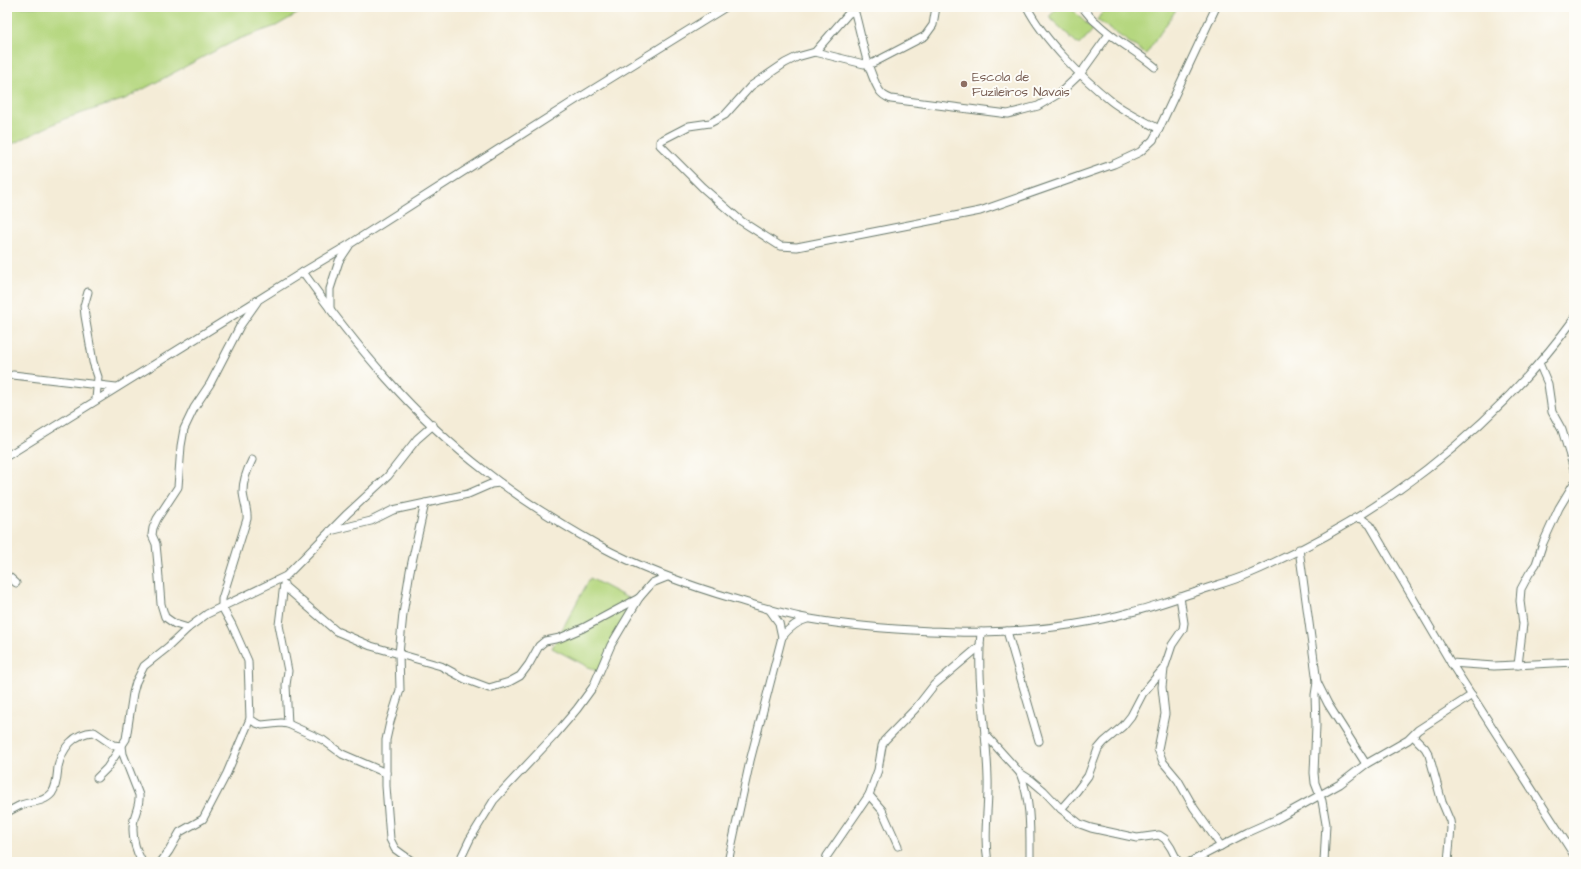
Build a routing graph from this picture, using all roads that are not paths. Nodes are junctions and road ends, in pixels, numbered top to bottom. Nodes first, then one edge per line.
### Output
1 (726, 7) edge
2 (936, 7) edge
3 (1027, 7) edge
4 (1082, 7) edge
5 (1216, 7) edge
6 (1109, 34) junction
7 (815, 52) junction
8 (868, 65) junction
9 (1154, 67) dead end
10 (1081, 73) junction
11 (1159, 129) junction
12 (350, 244) junction
13 (303, 272) junction
14 (88, 292) dead end
15 (260, 298) junction
16 (330, 309) junction
17 (1574, 319) edge
18 (1539, 363) junction
19 (13, 375) dead end
20 (98, 385) junction
21 (116, 387) junction
22 (96, 399) junction
23 (432, 425) junction
24 (7, 456) edge
25 (252, 460) dead end
26 (1574, 470) edge
27 (500, 483) junction
28 (1574, 483) edge
29 (425, 503) junction
30 (1377, 506) junction
31 (1356, 518) junction
32 (1370, 525) junction
33 (330, 532) junction
34 (1299, 549) junction
35 (646, 567) junction
36 (7, 575) edge
37 (286, 576) junction
38 (667, 577) junction
39 (16, 583) dead end
40 (284, 586) junction
41 (648, 586) junction
42 (1180, 597) junction
43 (639, 598) junction
44 (222, 606) junction
45 (769, 609) junction
46 (807, 619) junction
47 (188, 628) junction
48 (1007, 630) junction
49 (981, 632) junction
50 (782, 637) junction
51 (980, 646) junction
52 (399, 654) junction
53 (1574, 662) edge
54 (1451, 663) junction
55 (1518, 665) junction
56 (1164, 669) junction
57 (1317, 682) junction
58 (1472, 695) junction
59 (250, 720) junction
60 (288, 724) junction
61 (985, 734) junction
62 (1413, 736) junction
63 (1039, 741) dead end
64 (122, 746) junction
65 (1366, 764) junction
66 (1020, 773) junction
67 (386, 774) junction
68 (97, 778) dead end
69 (1320, 794) junction
70 (869, 795) junction
71 (1061, 809) junction
72 (7, 812) edge
73 (898, 846) dead end
74 (1221, 846) junction
75 (1574, 855) edge
76 (1030, 858) dead end
77 (142, 862) edge
78 (161, 862) edge
79 (413, 862) edge
80 (459, 862) edge
81 (728, 862) edge
82 (825, 862) edge
83 (988, 862) edge
84 (1178, 862) edge
85 (1190, 862) edge
86 (1324, 862) edge
87 (1448, 862) edge

1 - 12 street
2 - 8 street
3 - 10 street
4 - 6 street
5 - 11 street
6 - 9 street
6 - 10 street
7 - 8 street
7 - 8 street
7 - 11 street
8 - 10 street
10 - 11 street
12 - 13 street
12 - 16 street
13 - 15 street
13 - 16 street
14 - 20 street
15 - 21 street
15 - 47 street
16 - 23 street
17 - 18 street
18 - 26 street
18 - 30 street
19 - 20 street
20 - 21 street
20 - 22 street
21 - 22 street
22 - 24 street
23 - 27 street
23 - 33 street
25 - 44 street
27 - 29 street
27 - 35 street
28 - 55 street
29 - 33 street
29 - 52 street
30 - 31 street
30 - 32 street
31 - 32 street
31 - 34 street
32 - 54 street
33 - 37 street
34 - 42 street
34 - 57 street
35 - 38 street
35 - 41 street
36 - 39 street
37 - 40 street
37 - 44 street
38 - 41 street
38 - 45 street
40 - 52 street
40 - 60 street
41 - 43 street
42 - 48 street
42 - 56 street
43 - 52 street
43 - 80 street
44 - 47 street
44 - 59 street
45 - 46 street
45 - 50 street
46 - 49 street
46 - 50 street
47 - 64 street
48 - 49 street
48 - 63 street
49 - 51 street
50 - 81 street
51 - 61 street
51 - 70 street
52 - 67 street
53 - 55 street
54 - 55 street
54 - 58 street
56 - 71 street
56 - 74 street
57 - 65 street
57 - 69 street
58 - 62 street
58 - 75 street
59 - 60 street
59 - 78 street
60 - 67 street
61 - 66 street
61 - 83 street
62 - 65 street
62 - 87 street
64 - 68 street
64 - 72 street
64 - 77 street
65 - 69 street
66 - 71 street
66 - 76 street
67 - 79 street
69 - 74 street
69 - 86 street
70 - 73 street
70 - 82 street
71 - 84 street
74 - 85 street

